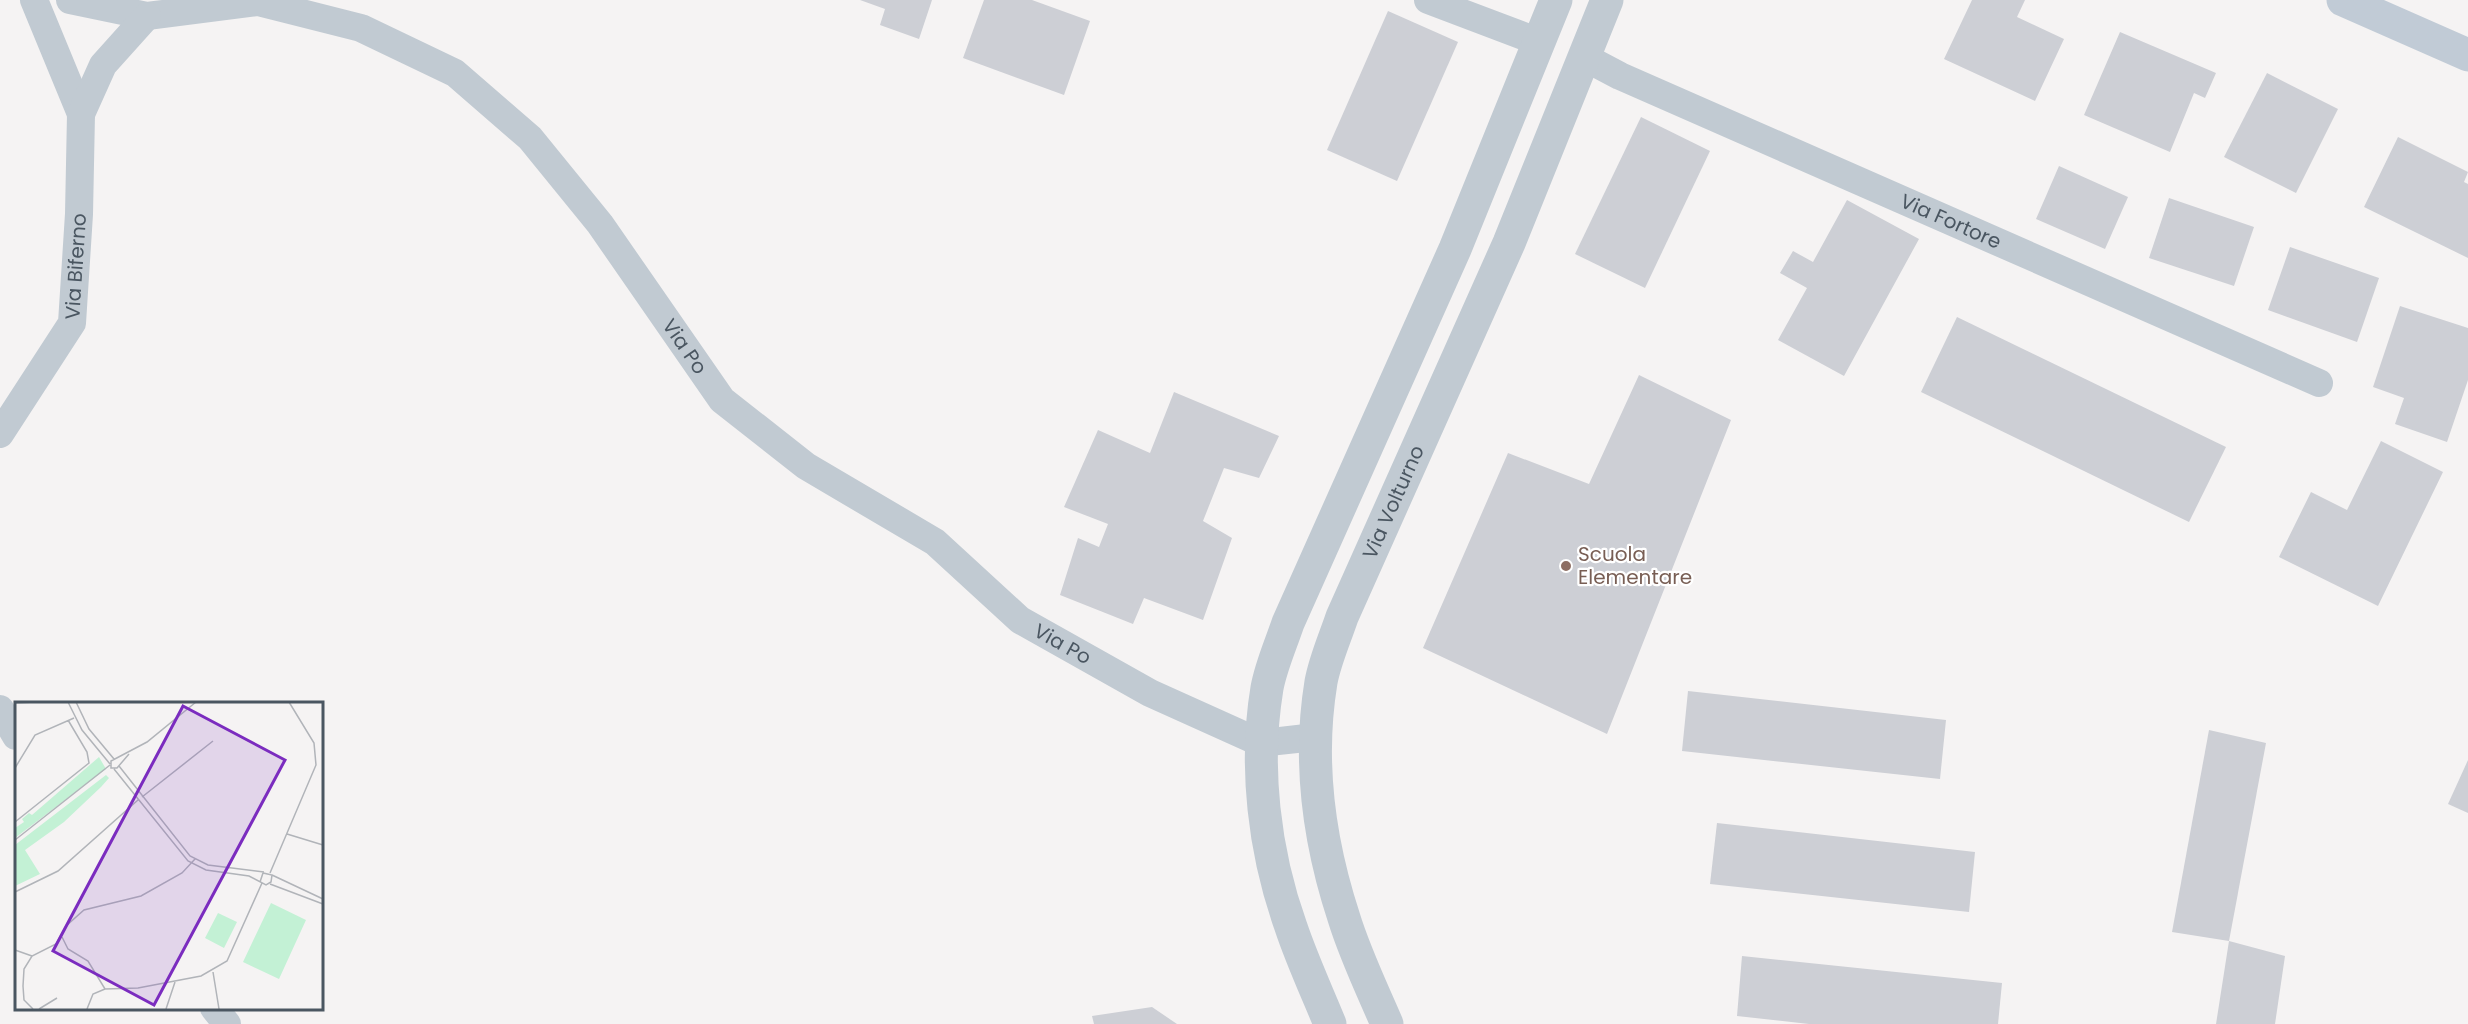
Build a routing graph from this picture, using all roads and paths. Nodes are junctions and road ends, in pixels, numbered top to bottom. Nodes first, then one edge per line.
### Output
1 (34, 0) edge
2 (70, 0) edge
3 (1428, 0) edge
4 (1556, 0) edge
5 (1607, 0) edge
6 (2343, 0) edge
7 (147, 16) junction
8 (1539, 42) junction
9 (2468, 55) edge
10 (1584, 57) junction
11 (81, 114) junction
12 (2319, 383) dead end
13 (0, 434) edge
14 (0, 709) edge
15 (15, 734) edge
16 (1315, 737) junction
17 (1261, 743) junction
18 (215, 1009) edge
19 (227, 1024) edge
20 (1330, 1024) edge
21 (1387, 1024) edge

1 - 11 street, Via Biferno
2 - 7 street, Via Po
3 - 8 street
4 - 8 street
5 - 10 street, Via Volturno
6 - 9 main road
7 - 11 street, Via Biferno
7 - 17 street, Via Po
8 - 17 street
10 - 12 street, Via Fortore
10 - 16 street, Via Volturno
11 - 13 street, Via Biferno
14 - 15 street
16 - 17 street
16 - 21 street, Via Volturno
17 - 20 street
18 - 19 street

